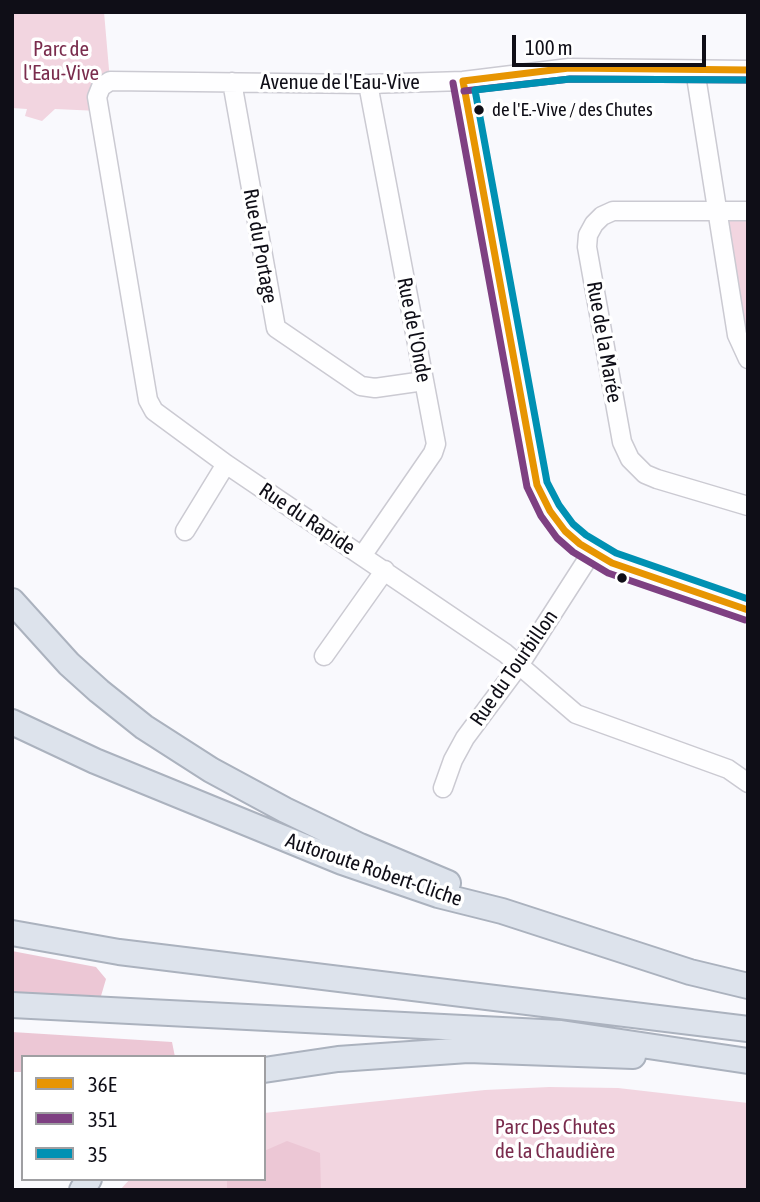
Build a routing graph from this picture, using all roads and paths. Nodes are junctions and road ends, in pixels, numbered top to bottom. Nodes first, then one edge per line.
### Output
1 (695, 70) junction
2 (748, 70) edge
3 (463, 81) junction
4 (232, 82) junction
5 (369, 84) junction
6 (101, 87) joint
7 (719, 211) junction
8 (748, 211) edge
9 (748, 359) edge
10 (424, 380) junction
11 (226, 464) junction
12 (748, 506) edge
13 (185, 531) dead end
14 (592, 552) junction
15 (362, 556) junction
16 (385, 570) junction
17 (12, 601) edge
18 (748, 610) edge
19 (324, 656) dead end
20 (520, 664) junction
21 (12, 722) edge
22 (748, 783) edge
23 (443, 788) dead end
24 (502, 911) junction
25 (12, 933) edge
26 (748, 986) edge
27 (13, 1005) edge
28 (748, 1029) edge
29 (712, 1057) junction
30 (748, 1061) edge
31 (266, 1070) edge

1 - 2 street, Avenue de l'Eau-Vive
1 - 3 street, Avenue de l'Eau-Vive
1 - 7 street
3 - 5 street, Avenue de l'Eau-Vive
3 - 14 street
4 - 5 street, Avenue de l'Eau-Vive
4 - 6 street, Avenue de l'Eau-Vive
4 - 10 street, Rue du Portage
5 - 10 street, Rue de l'Onde
6 - 11 street, Rue du Rapide
7 - 8 street, Rue de la Marée
7 - 9 street
7 - 12 street, Rue de la Marée
10 - 15 street, Rue de l'Onde
11 - 13 street
11 - 15 street, Rue du Rapide
14 - 18 street
14 - 20 street, Rue du Tourbillon
15 - 16 street, Rue du Rapide
16 - 19 street
16 - 20 street, Rue du Rapide
17 - 24 highway
20 - 22 street, Rue du Rapide
20 - 23 street, Rue du Tourbillon
21 - 24 highway, Autoroute Robert-Cliche
24 - 26 highway, Autoroute Robert-Cliche
25 - 28 highway
27 - 29 highway
29 - 30 highway
29 - 31 highway

